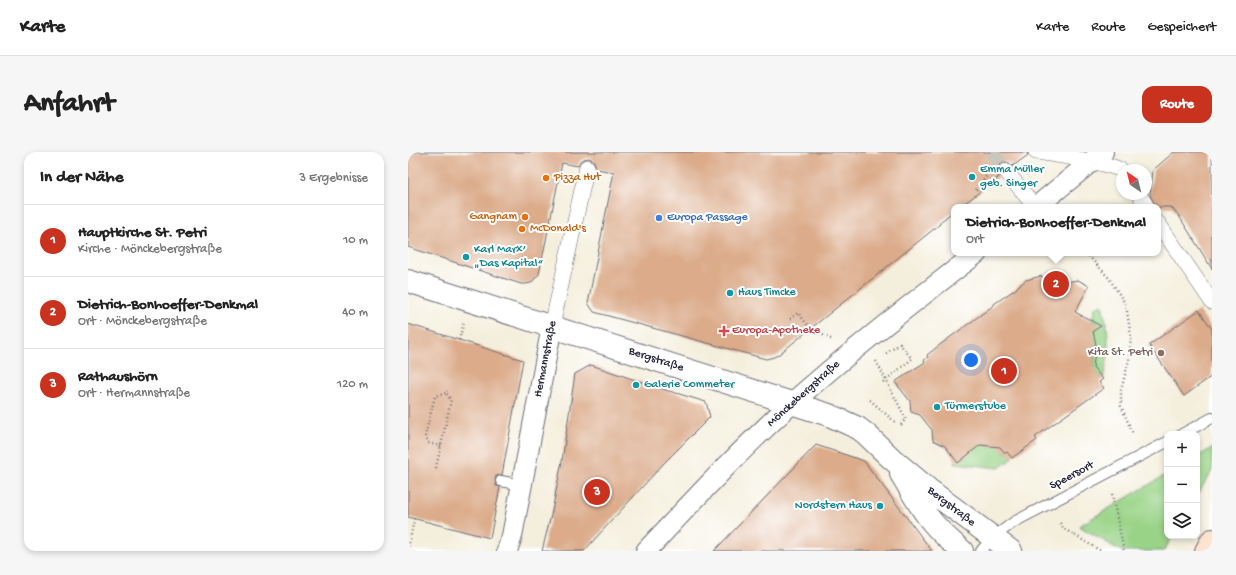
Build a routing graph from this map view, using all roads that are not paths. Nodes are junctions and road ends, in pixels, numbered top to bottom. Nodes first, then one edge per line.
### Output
1 (1036, 152) edge
2 (1097, 157) edge
3 (1116, 166) edge
4 (587, 167) dead end
5 (1006, 171) tunnel mouth
6 (1033, 204) edge
7 (1039, 204) edge
8 (1161, 227) edge
9 (973, 256) edge
10 (408, 281) edge
11 (1212, 302) edge
12 (552, 326) junction
13 (791, 404) junction
14 (1212, 418) edge
15 (1188, 431) edge
16 (1164, 444) edge
17 (892, 459) junction
18 (501, 480) dead end
19 (522, 485) junction
20 (1212, 540) edge
21 (987, 545) edge
22 (507, 551) edge
23 (646, 551) edge
24 (962, 551) edge
25 (1011, 551) edge
26 (1206, 551) edge

1 - 2 street
2 - 3 street
2 - 7 street
4 - 12 street, Hermannstraße
5 - 6 street
8 - 11 street
9 - 13 street, Mönckebergstraße
10 - 12 street, Bergstraße
12 - 13 street, Bergstraße
12 - 19 street, Hermannstraße
13 - 17 street, Bergstraße
13 - 23 street, Mönckebergstraße
14 - 15 lane
16 - 21 lane, Speersort
17 - 21 street, Bergstraße
17 - 24 street, Bergstraße
18 - 19 lane
19 - 22 street, Hermannstraße
20 - 26 main road
21 - 25 street, Bergstraße

